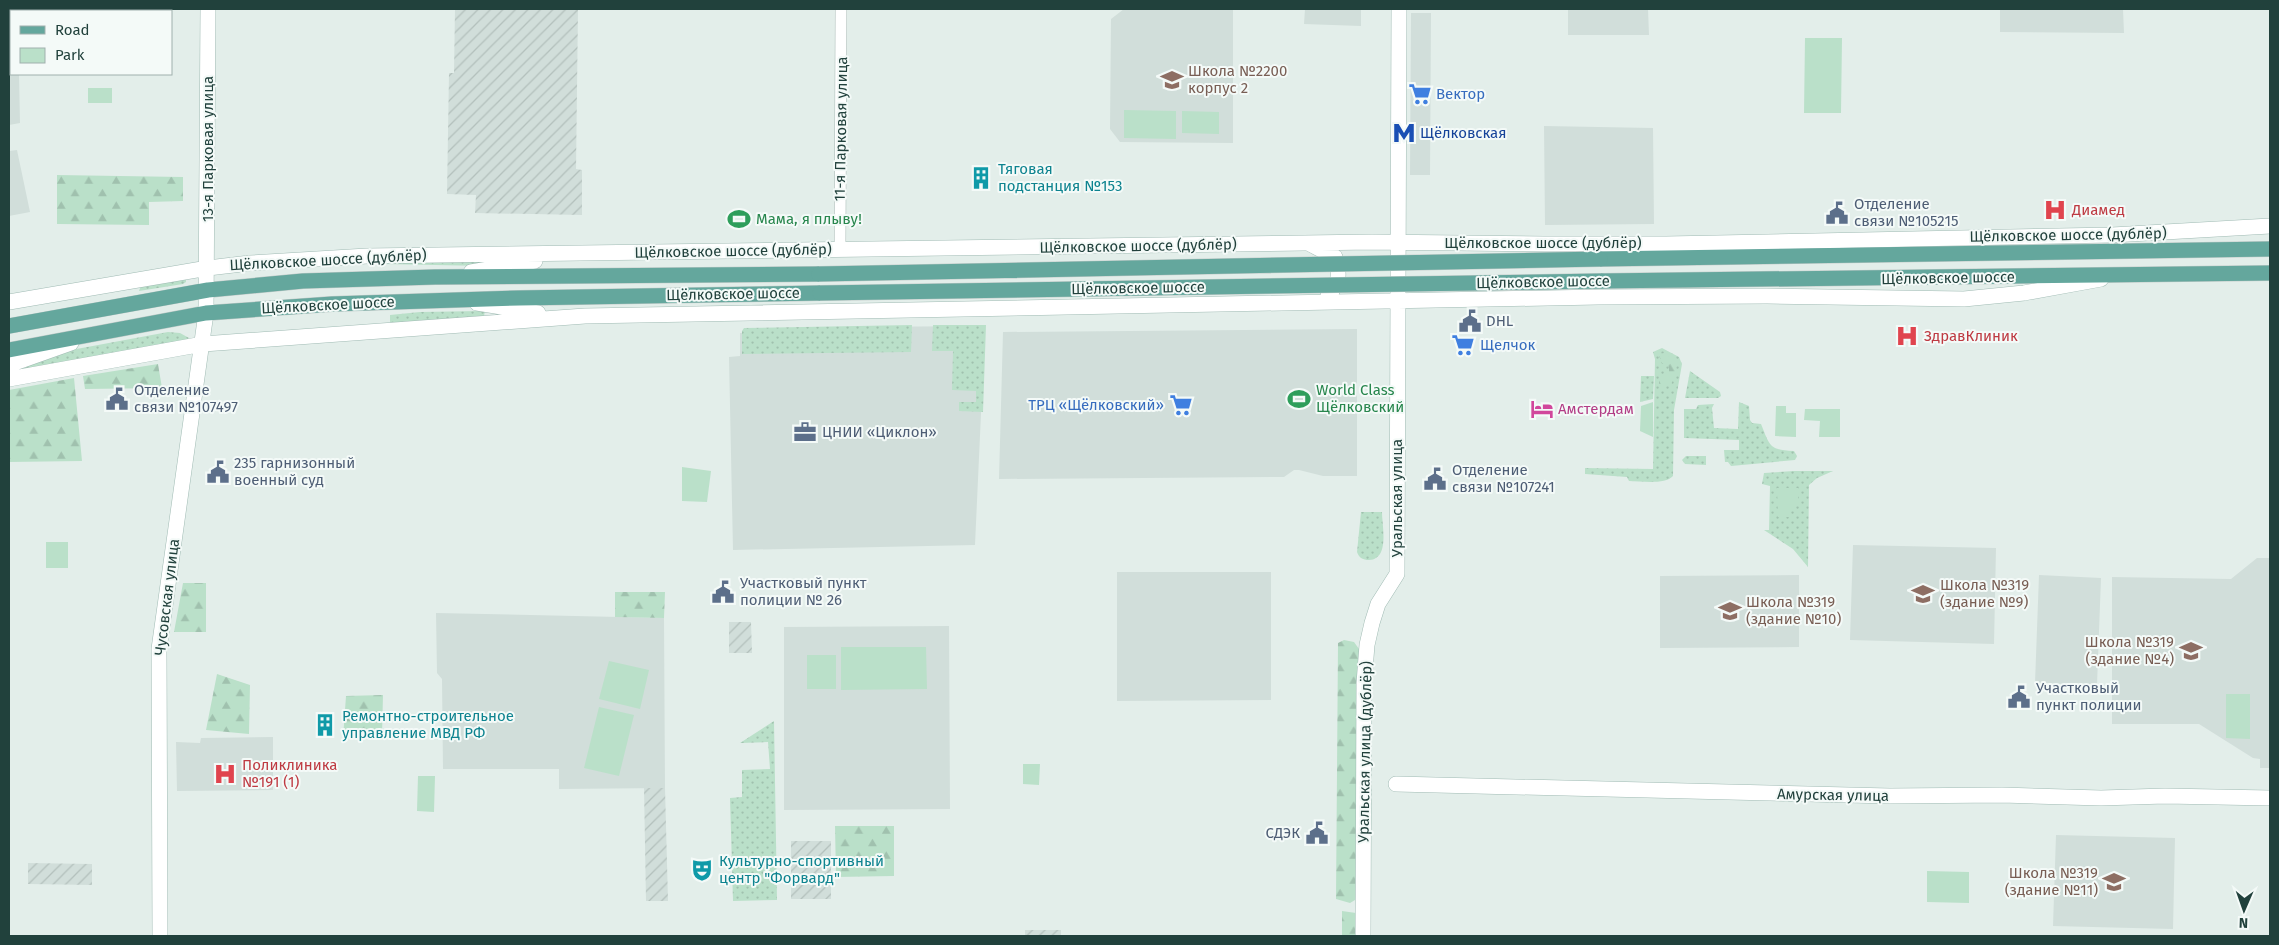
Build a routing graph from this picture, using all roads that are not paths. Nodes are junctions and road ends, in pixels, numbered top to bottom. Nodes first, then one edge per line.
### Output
1 (208, 9) edge
2 (841, 9) edge
3 (1400, 9) edge
4 (2270, 226) edge
5 (1869, 239) junction
6 (1398, 242) junction
7 (1307, 243) junction
8 (2270, 249) edge
9 (840, 250) junction
10 (2016, 253) junction
11 (573, 254) junction
12 (208, 268) junction
13 (2270, 273) edge
14 (2120, 276) junction
15 (435, 277) junction
16 (208, 290) junction
17 (440, 300) junction
18 (9, 302) edge
19 (1397, 302) junction
20 (1311, 303) junction
21 (206, 313) junction
22 (585, 316) junction
23 (9, 326) edge
24 (92, 334) junction
25 (203, 344) junction
26 (9, 350) edge
27 (9, 365) edge
28 (9, 379) edge
29 (1397, 574) joint
30 (1396, 784) dead end
31 (2270, 798) edge
32 (160, 936) edge
33 (1363, 936) edge

1 - 12 main road, 13-я Парковая улица
2 - 9 street, 11-я Парковая улица
3 - 6 main road, Уральская улица
4 - 5 main road, Щёлковское шоссе (дублёр)
5 - 6 main road, Щёлковское шоссе (дублёр)
5 - 10 main road
6 - 7 main road, Щёлковское шоссе (дублёр)
6 - 19 main road, Уральская улица
7 - 9 main road, Щёлковское шоссе (дублёр)
7 - 20 main road
8 - 10 main road, Щёлковское шоссе
9 - 11 main road, Щёлковское шоссе (дублёр)
10 - 15 main road, Щёлковское шоссе, bridge
11 - 12 main road, Щёлковское шоссе (дублёр)
11 - 15 main road
12 - 16 main road, 13-я Парковая улица
12 - 18 main road, Щёлковское шоссе (дублёр)
13 - 14 main road, Щёлковское шоссе
14 - 17 main road, Щёлковское шоссе, bridge
14 - 19 main road
15 - 16 main road, Щёлковское шоссе
16 - 21 main road, Чусовская улица
16 - 23 main road, Щёлковское шоссе
17 - 21 main road, Щёлковское шоссе
17 - 22 main road
19 - 20 main road
19 - 29 main road, Уральская улица
20 - 22 main road
21 - 24 main road, Щёлковское шоссе
21 - 25 main road, Чусовская улица
22 - 25 main road
24 - 26 main road, Щёлковское шоссе
24 - 27 main road
25 - 28 main road
25 - 32 main road, Чусовская улица
29 - 33 main road, Уральская улица (дублёр)
30 - 31 main road, Амурская улица

